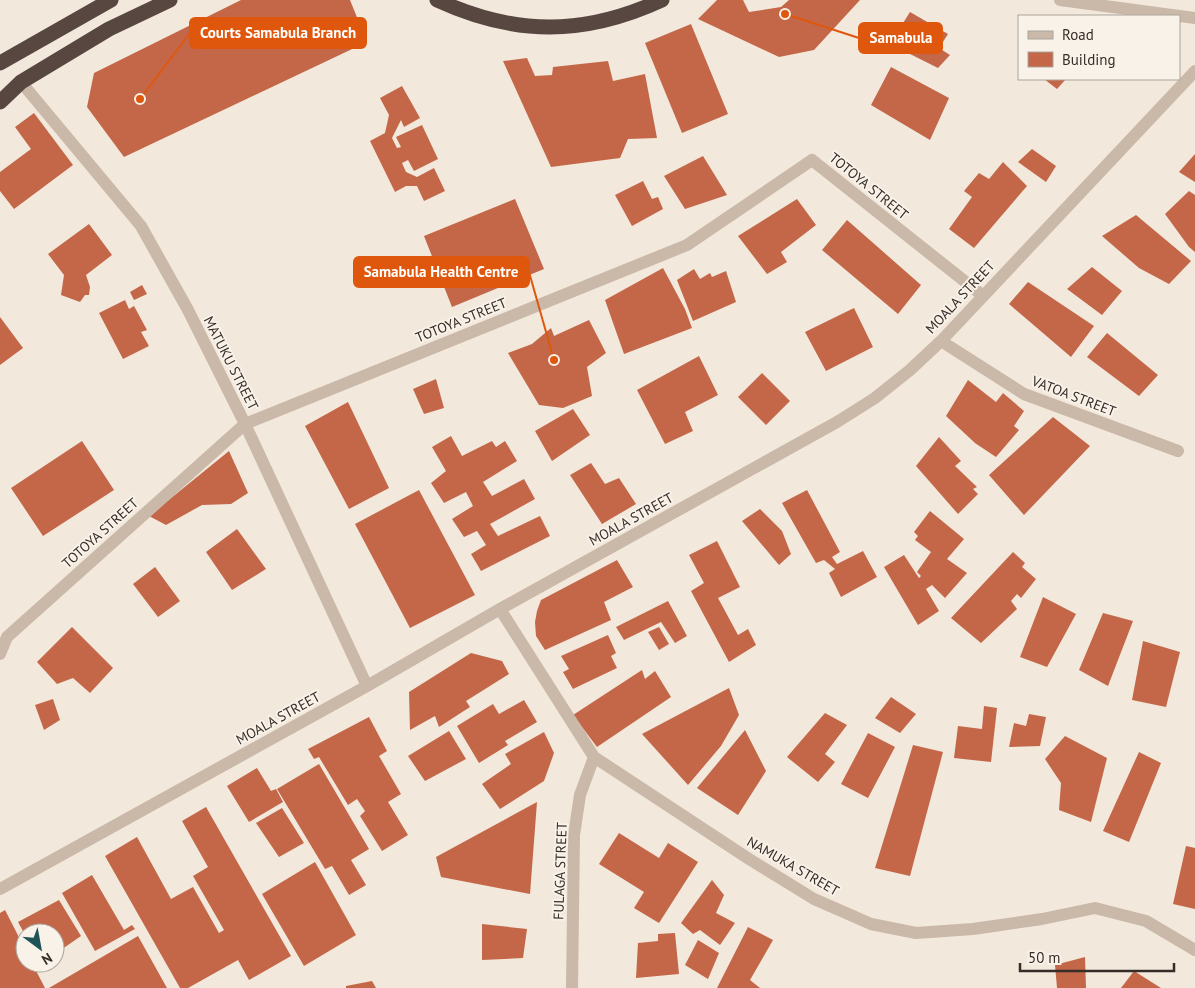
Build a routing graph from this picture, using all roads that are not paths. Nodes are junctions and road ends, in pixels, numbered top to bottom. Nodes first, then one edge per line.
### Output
1 (111, 0) edge
2 (170, 0) edge
3 (437, 0) edge
4 (662, 0) edge
5 (1060, 0) edge
6 (1172, 15) edge
7 (1180, 16) edge
8 (1195, 18) edge
9 (0, 63) edge
10 (1195, 71) edge
11 (22, 82) junction
12 (0, 102) edge
13 (982, 296) junction
14 (941, 341) junction
15 (245, 424) junction
16 (1178, 451) dead end
17 (500, 609) junction
18 (0, 654) edge
19 (367, 686) junction
20 (594, 757) junction
21 (0, 889) edge
22 (1195, 950) edge
23 (572, 988) edge

1 - 9 highway
2 - 11 highway
3 - 4 highway
5 - 6 street
7 - 8 street
10 - 13 street, MOALA STREET
11 - 12 highway
11 - 15 street, MATUKU STREET
13 - 14 street, MOALA STREET
13 - 15 street, TOTOYA STREET
14 - 16 street, VATOA STREET
14 - 17 street, MOALA STREET
15 - 18 street, TOTOYA STREET
15 - 19 street, MATUKU STREET
17 - 19 street, MOALA STREET
17 - 20 street, NAMUKA STREET
19 - 21 street, MOALA STREET
20 - 22 street, NAMUKA STREET
20 - 23 street, FULAGA STREET

